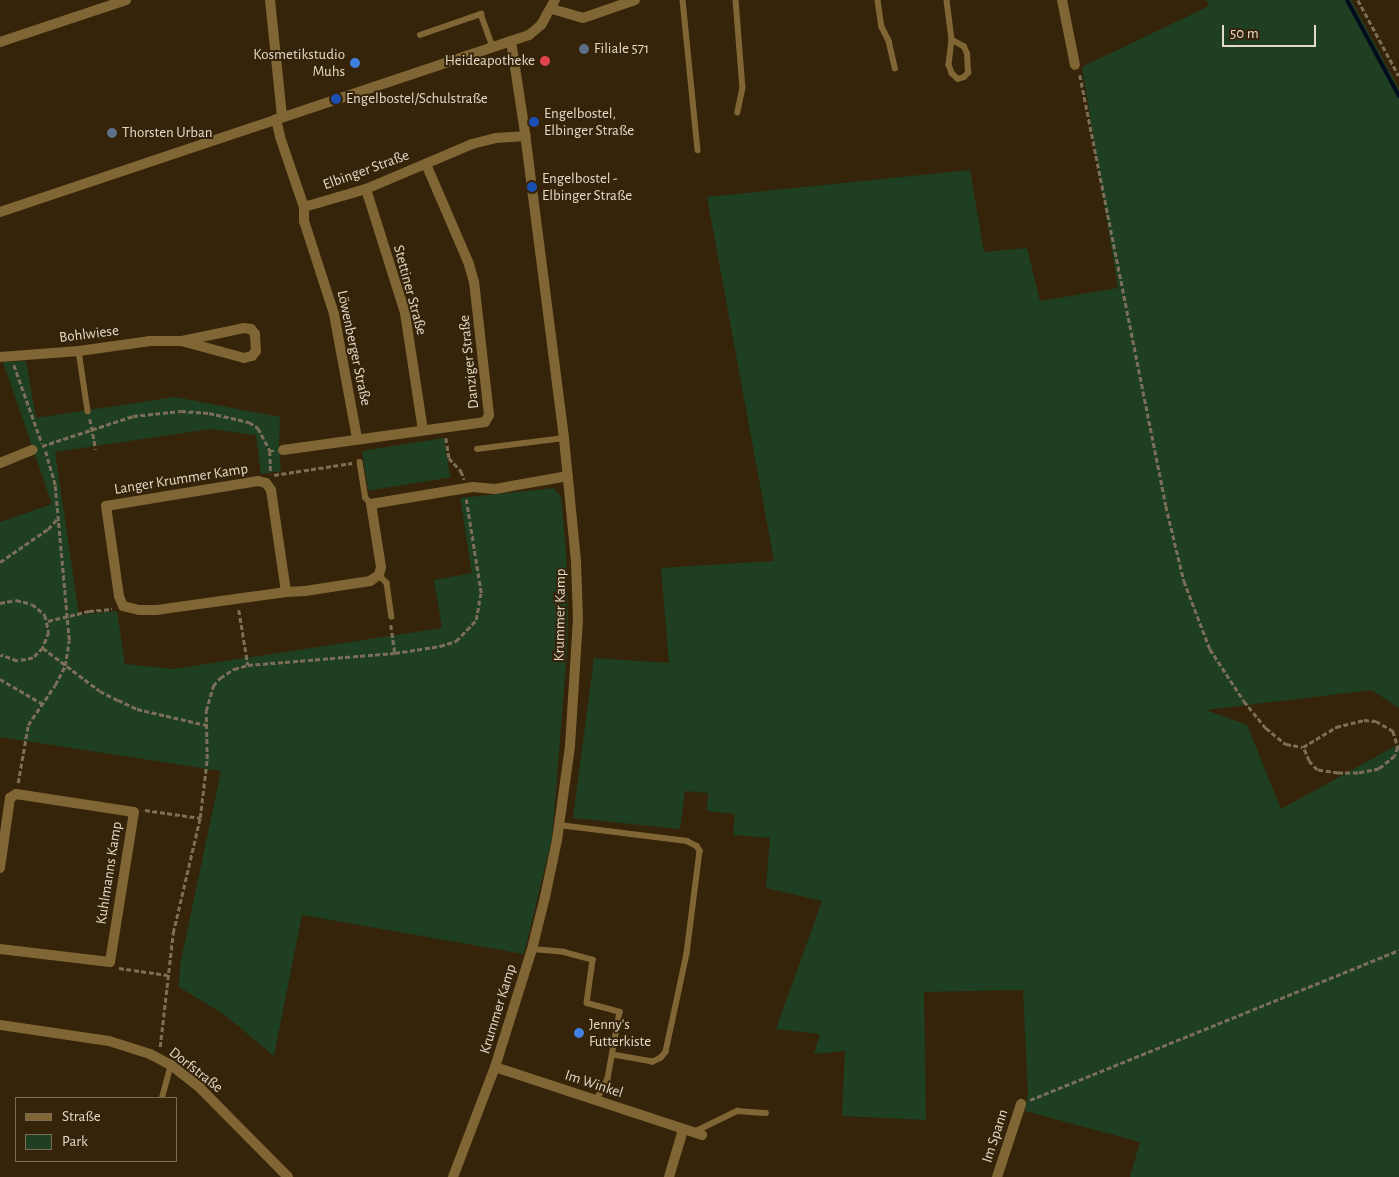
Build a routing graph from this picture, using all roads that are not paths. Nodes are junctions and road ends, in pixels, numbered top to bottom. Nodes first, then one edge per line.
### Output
1 (126, 0) edge
2 (270, 0) edge
3 (635, 0) edge
4 (683, 0) edge
5 (736, 0) edge
6 (878, 0) edge
7 (947, 0) edge
8 (1062, 0) edge
9 (553, 5) edge
10 (420, 36) dead end
11 (952, 40) junction
12 (511, 41) junction
13 (0, 42) edge
14 (493, 47) junction
15 (1075, 65) road end
16 (894, 68) dead end
17 (738, 112) dead end
18 (279, 118) junction
19 (526, 136) junction
20 (698, 150) dead end
21 (426, 164) junction
22 (366, 189) junction
23 (304, 207) junction
24 (0, 212) edge
25 (182, 341) junction
26 (79, 351) junction
27 (0, 357) edge
28 (88, 411) road end
29 (423, 430) junction
30 (357, 438) junction
31 (564, 438) junction
32 (32, 450) road end
33 (283, 450) road end
34 (477, 450) dead end
35 (360, 462) road end
36 (0, 463) edge
37 (568, 476) junction
38 (371, 504) junction
39 (379, 575) junction
40 (286, 592) junction
41 (392, 617) road end
42 (559, 824) junction
43 (0, 868) edge
44 (0, 949) edge
45 (532, 949) junction
46 (0, 1025) edge
47 (613, 1055) junction
48 (171, 1065) junction
49 (495, 1068) junction
50 (162, 1097) edge
51 (597, 1100) junction
52 (1021, 1104) road end
53 (766, 1113) dead end
54 (692, 1133) junction
55 (288, 1177) edge
56 (453, 1177) edge
57 (669, 1177) edge
58 (997, 1177) edge

1 - 13 street
2 - 18 street
3 - 9 street
4 - 20 lane
5 - 17 lane
6 - 16 lane
7 - 11 lane
8 - 15 street
9 - 12 street
10 - 14 lane
11 - 11 lane
12 - 14 street
12 - 19 street, Krummer Kamp
14 - 18 street
18 - 23 street
18 - 24 street
19 - 21 street, Elbinger Straße
19 - 31 street, Krummer Kamp
21 - 22 street, Elbinger Straße
21 - 29 street, Danziger Straße
22 - 23 street, Elbinger Straße
22 - 29 street, Stettiner Straße
23 - 30 street, Löwenberger Straße
25 - 25 street, Bohlwiese
25 - 26 street, Bohlwiese
26 - 27 street, Bohlwiese
26 - 28 lane
29 - 30 street, Danziger Straße
30 - 33 street, Danziger Straße
31 - 34 lane
31 - 37 street, Krummer Kamp
32 - 36 street
35 - 38 lane
37 - 38 street
37 - 42 street, Krummer Kamp
38 - 39 street
39 - 40 street
39 - 41 lane
40 - 40 street, Langer Krummer Kamp
42 - 45 street, Krummer Kamp
42 - 47 lane
43 - 44 street, Kuhlmanns Kamp
45 - 47 lane
45 - 49 street, Krummer Kamp
46 - 48 street, Dorfstraße
47 - 51 lane
48 - 50 lane
48 - 55 street, Dorfstraße
49 - 51 street, Im Winkel
49 - 56 street, Krummer Kamp
51 - 54 street, Im Winkel
52 - 58 street, Im Spann
53 - 54 lane
54 - 57 street

